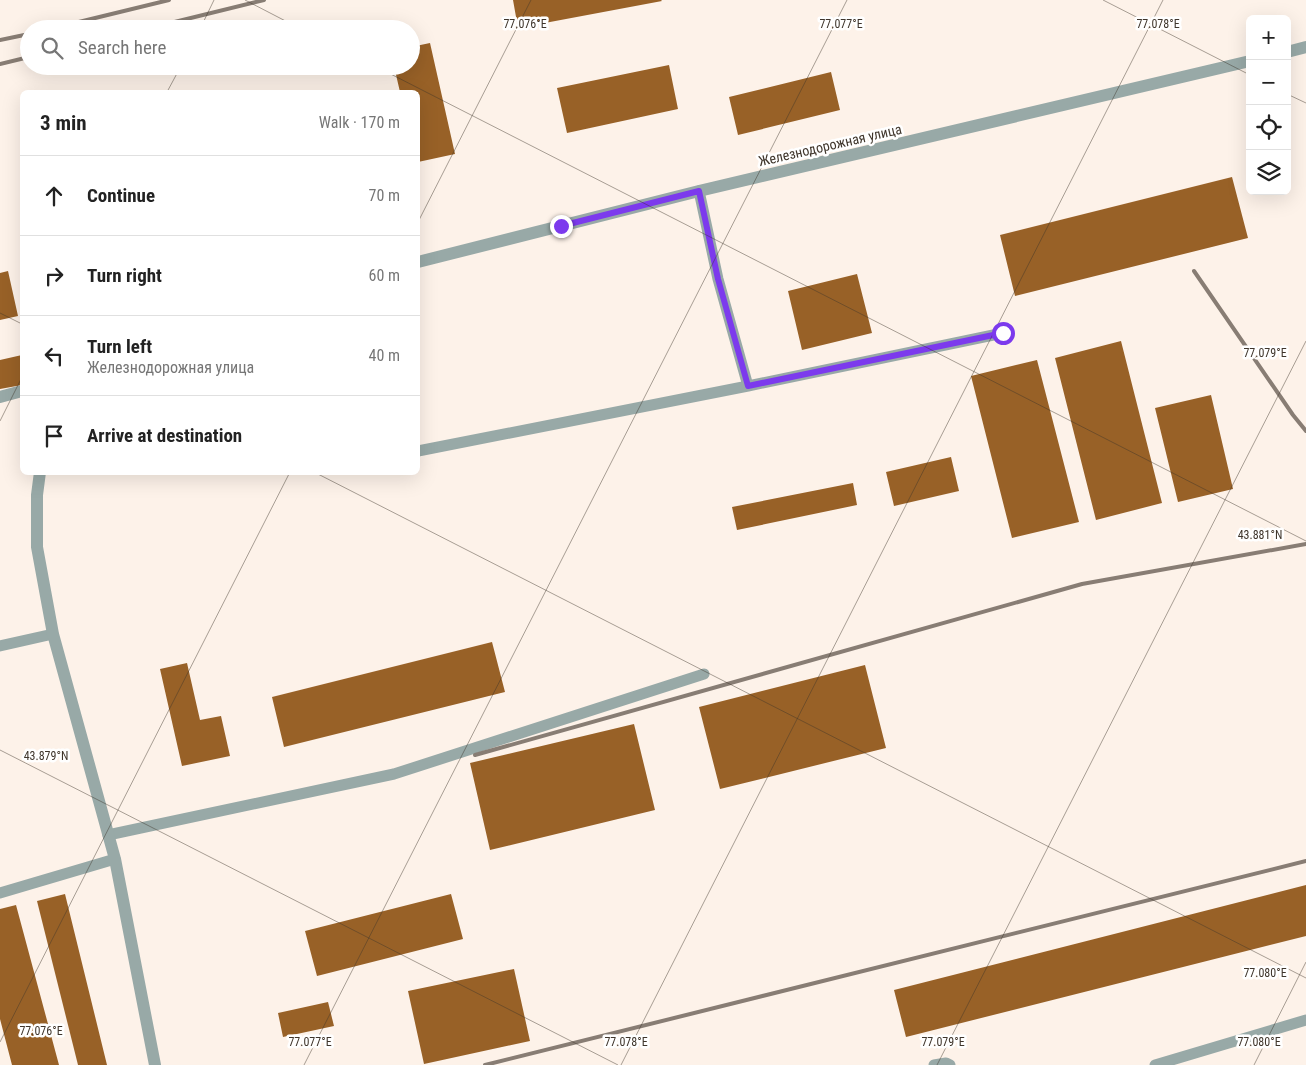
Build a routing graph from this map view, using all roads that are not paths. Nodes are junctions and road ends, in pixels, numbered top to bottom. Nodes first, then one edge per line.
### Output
1 (1306, 47) edge
2 (1291, 51) edge
3 (1246, 61) edge
4 (699, 191) junction
5 (420, 261) edge
6 (1003, 333) dead end
7 (748, 386) junction
8 (20, 392) edge
9 (0, 398) edge
10 (420, 452) edge
11 (40, 475) edge
12 (53, 634) junction
13 (0, 646) edge
14 (704, 674) dead end
15 (108, 835) junction
16 (115, 859) junction
17 (0, 893) edge
18 (1306, 1020) edge
19 (155, 1065) edge
20 (934, 1065) edge
21 (950, 1065) edge
22 (1154, 1065) edge

1 - 2 street
3 - 4 street, Железнодорожная улица
4 - 5 street, Железнодорожная улица
4 - 7 lane
6 - 7 lane
7 - 10 lane
8 - 9 street
11 - 12 street
12 - 13 lane
12 - 15 street
14 - 15 lane
15 - 16 street
16 - 17 lane
16 - 19 street
18 - 22 lane
20 - 21 lane

